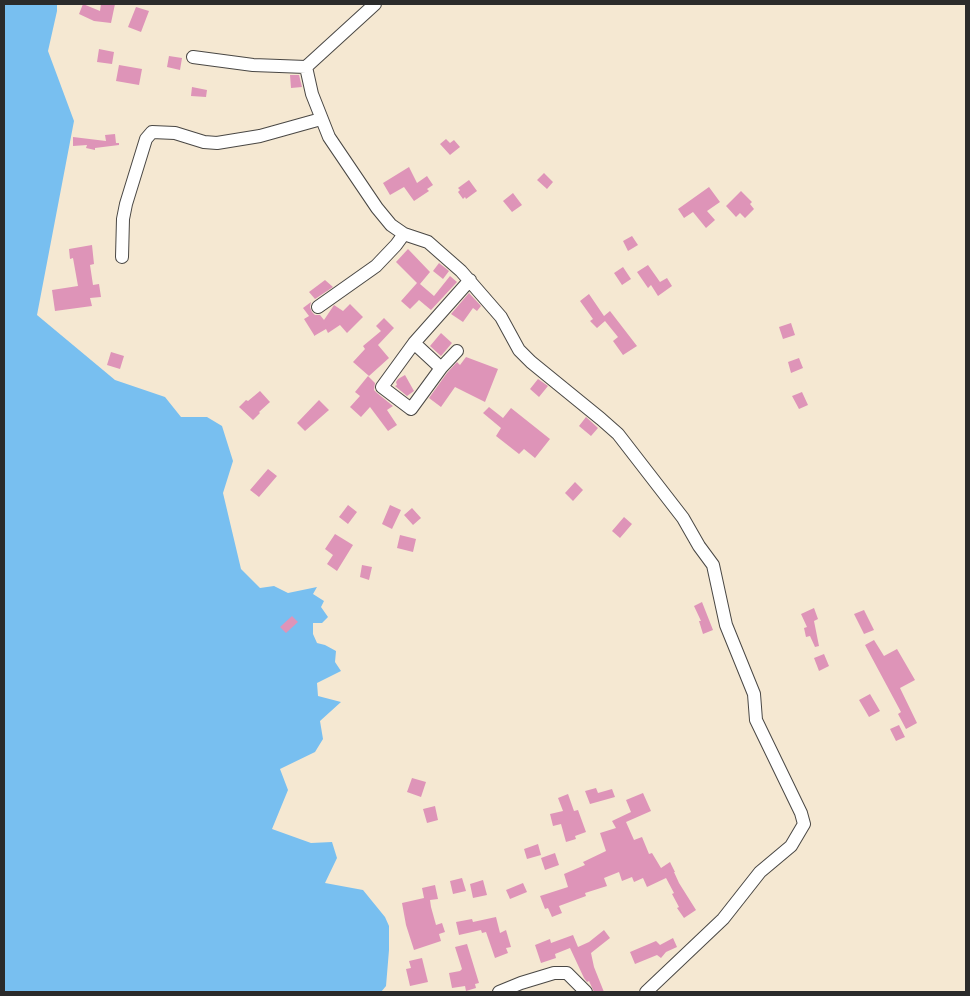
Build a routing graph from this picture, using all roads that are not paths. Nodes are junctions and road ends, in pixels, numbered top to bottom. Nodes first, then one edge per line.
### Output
1 (375, 4) edge
2 (193, 57) dead end
3 (306, 67) junction
4 (321, 119) junction
5 (404, 234) junction
6 (122, 257) dead end
7 (470, 280) junction
8 (318, 307) dead end
9 (414, 343) junction
10 (457, 351) dead end
11 (441, 368) junction
12 (498, 992) edge
13 (586, 992) edge
14 (646, 992) edge

1 - 3 street
2 - 3 street
3 - 4 street
4 - 5 street
4 - 6 street
5 - 7 street
5 - 8 street
7 - 9 street
7 - 14 street
9 - 11 street
9 - 11 street
10 - 11 street
12 - 13 street

